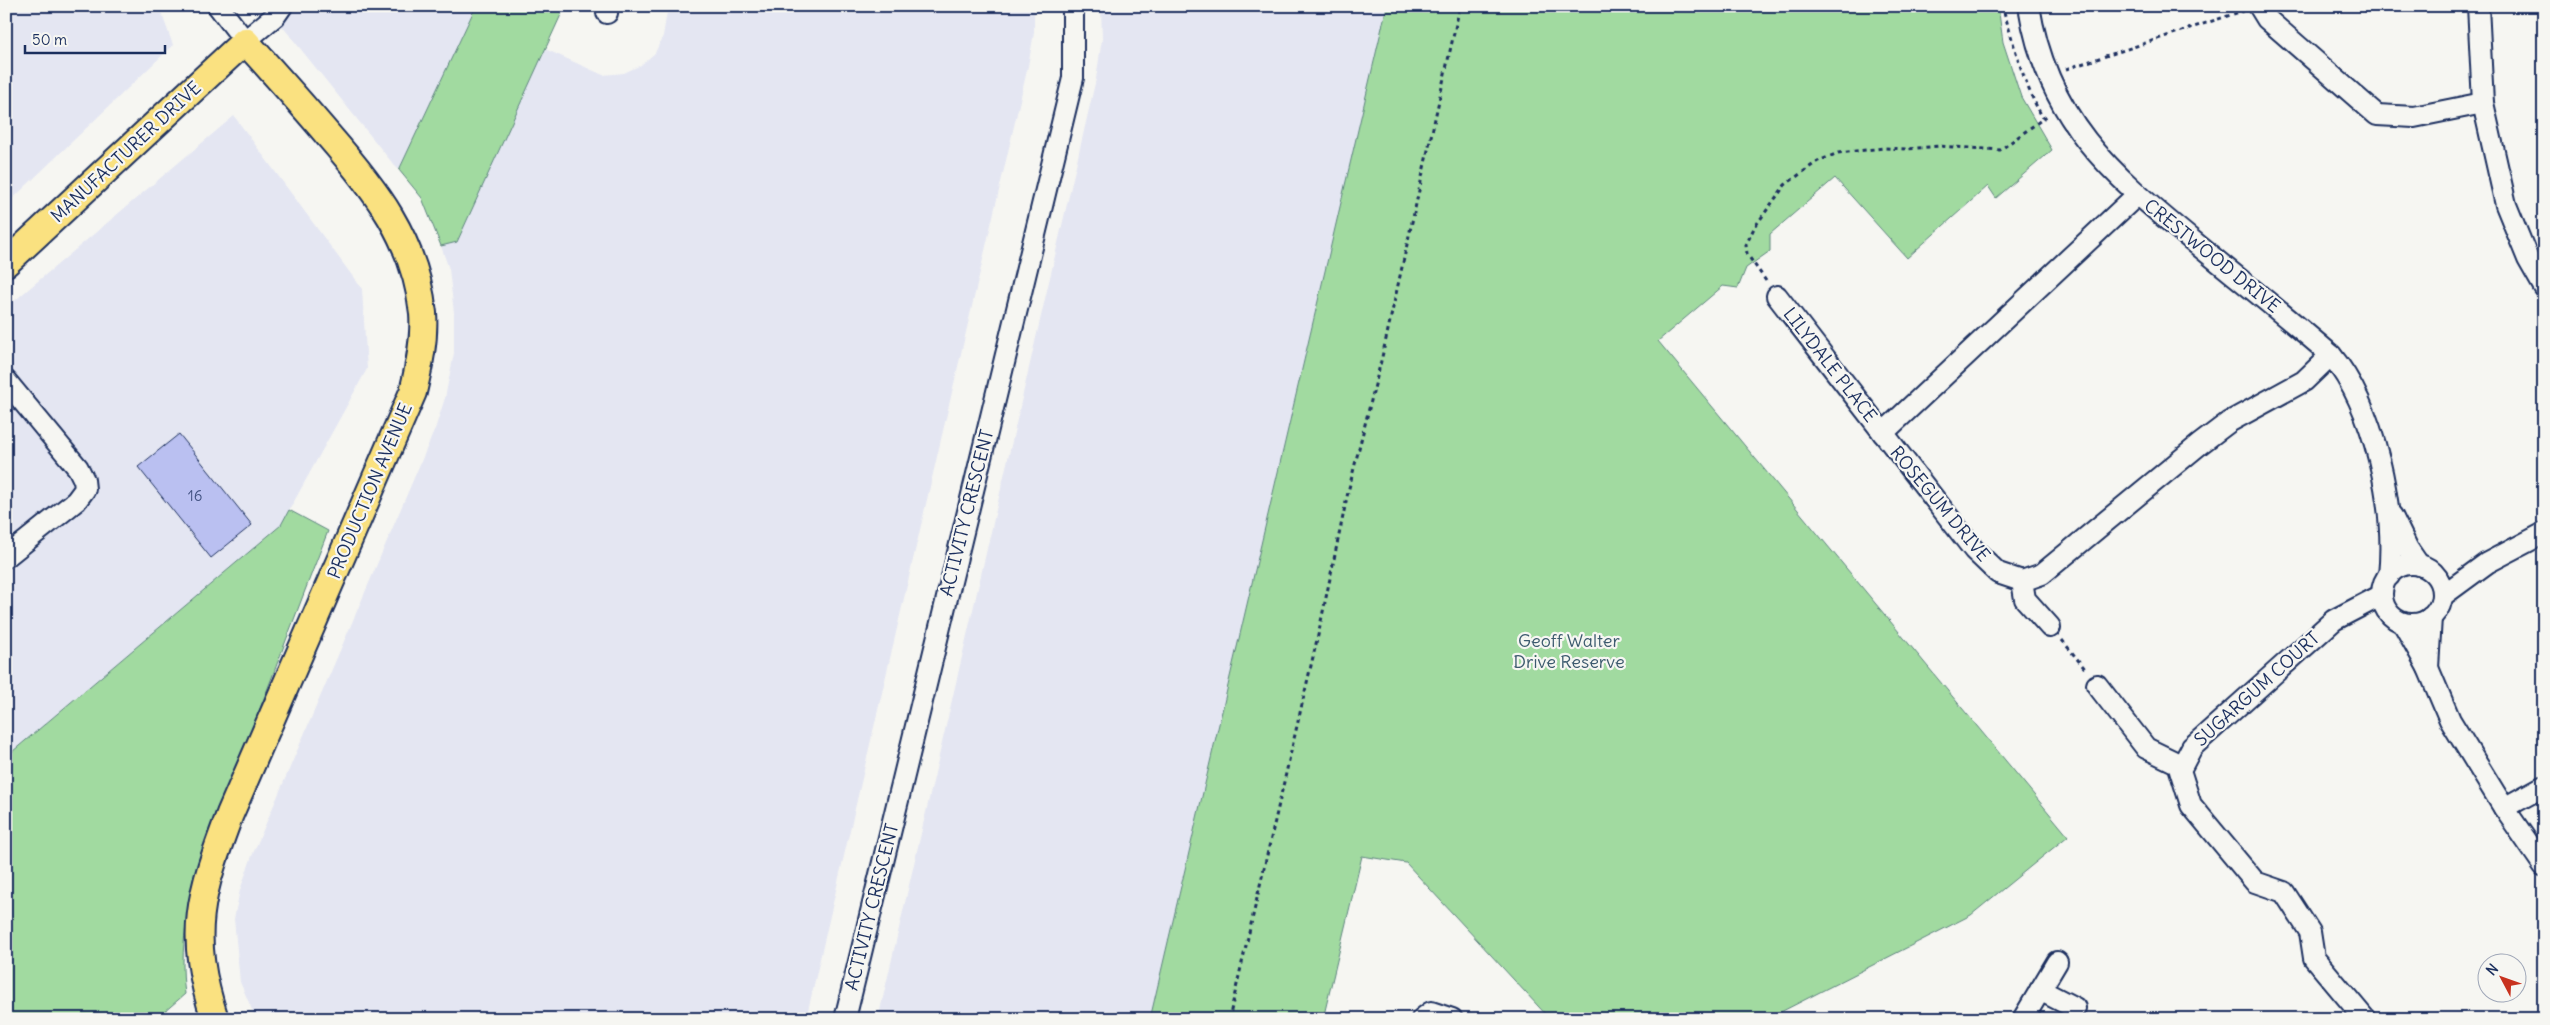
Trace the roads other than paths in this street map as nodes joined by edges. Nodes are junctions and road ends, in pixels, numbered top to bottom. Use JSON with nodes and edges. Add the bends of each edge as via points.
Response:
{"nodes":[{"id":1,"x":218,"y":6,"type":"edge"},
{"id":2,"x":282,"y":6,"type":"edge"},
{"id":3,"x":1073,"y":6,"type":"edge"},
{"id":4,"x":2029,"y":6,"type":"edge"},
{"id":5,"x":2478,"y":6,"type":"edge"},
{"id":6,"x":2254,"y":8,"type":"edge"},
{"id":7,"x":245,"y":41,"type":"junction"},
{"id":8,"x":2483,"y":103,"type":"junction"},
{"id":9,"x":2137,"y":195,"type":"junction"},
{"id":10,"x":6,"y":262,"type":"edge"},
{"id":11,"x":2544,"y":287,"type":"edge"},
{"id":12,"x":1777,"y":296,"type":"road end"},
{"id":13,"x":2331,"y":355,"type":"junction"},
{"id":14,"x":6,"y":381,"type":"edge"},
{"id":15,"x":1883,"y":434,"type":"junction"},
{"id":16,"x":2389,"y":507,"type":"junction"},
{"id":17,"x":2544,"y":534,"type":"edge"},
{"id":18,"x":6,"y":557,"type":"edge"},
{"id":19,"x":2419,"y":565,"type":"junction"},
{"id":20,"x":2389,"y":576,"type":"junction"},
{"id":21,"x":2022,"y":580,"type":"junction"},
{"id":22,"x":2440,"y":587,"type":"junction"},
{"id":23,"x":2391,"y":610,"type":"junction"},
{"id":24,"x":2431,"y":617,"type":"junction"},
{"id":25,"x":2050,"y":627,"type":"road end"},
{"id":26,"x":2428,"y":668,"type":"junction"},
{"id":27,"x":2097,"y":685,"type":"road end"},
{"id":28,"x":2181,"y":765,"type":"junction"},
{"id":29,"x":2544,"y":786,"type":"edge"},
{"id":30,"x":2504,"y":808,"type":"junction"},
{"id":31,"x":2544,"y":866,"type":"edge"},
{"id":32,"x":2057,"y":962,"type":"dead end"},
{"id":33,"x":2040,"y":990,"type":"junction"},
{"id":34,"x":2075,"y":1008,"type":"dead end"},
{"id":35,"x":215,"y":1019,"type":"edge"},
{"id":36,"x":845,"y":1019,"type":"edge"},
{"id":37,"x":1422,"y":1019,"type":"edge"},
{"id":38,"x":1452,"y":1019,"type":"edge"},
{"id":39,"x":2023,"y":1019,"type":"edge"},
{"id":40,"x":2364,"y":1019,"type":"edge"}],
"edges":[{"from":1,"to":7,"type":"street","name":"PRODUCTION AVENUE"},
{"from":2,"to":7,"type":"street","via":[[276,16]]},
{"from":3,"to":36,"type":"street","name":"ACTIVITY CRESCENT","via":[[1073,78]]},
{"from":4,"to":9,"type":"street","name":"CRESTWOOD DRIVE","via":[[2047,75],[2062,103],[2087,143]]},
{"from":5,"to":8,"type":"street"},
{"from":6,"to":8,"type":"street","via":[[2377,115],[2414,117]]},
{"from":7,"to":10,"type":"main road","name":"MANUFACTURER DRIVE"},
{"from":7,"to":35,"type":"main road","name":"PRODUCTION AVENUE","via":[[359,170],[394,219],[412,261],[423,328],[420,364],[413,392],[230,814],[208,873],[199,919],[199,950],[205,988]]},
{"from":8,"to":11,"type":"street","via":[[2506,205],[2528,259]]},
{"from":9,"to":13,"type":"street","name":"CRESTWOOD DRIVE"},
{"from":9,"to":15,"type":"street","name":"ROSEGUM DRIVE"},
{"from":12,"to":15,"type":"street","name":"LILYDALE PLACE"},
{"from":13,"to":16,"type":"street","name":"CRESTWOOD DRIVE","via":[[2352,383],[2367,422]]},
{"from":13,"to":21,"type":"street","via":[[2304,381],[2237,418],[2200,444],[2042,574]]},
{"from":14,"to":18,"type":"street","via":[[78,468],[85,489],[76,501]]},
{"from":15,"to":21,"type":"street","name":"ROSEGUM DRIVE","via":[[1974,550],[1998,572]]},
{"from":16,"to":19,"type":"street","name":"CRESTWOOD DRIVE"},
{"from":16,"to":20,"type":"street","name":"CRESTWOOD DRIVE"},
{"from":17,"to":22,"type":"street"},
{"from":19,"to":20,"type":"street","via":[[2402,566]]},
{"from":19,"to":22,"type":"street","via":[[2432,572]]},
{"from":20,"to":23,"type":"street"},
{"from":21,"to":25,"type":"street","via":[[2025,599]]},
{"from":22,"to":24,"type":"street","via":[[2437,611]]},
{"from":23,"to":24,"type":"street","via":[[2423,622]]},
{"from":23,"to":26,"type":"street"},
{"from":23,"to":28,"type":"street","name":"SUGARGUM COURT","via":[[2334,620],[2192,747]]},
{"from":24,"to":26,"type":"street"},
{"from":26,"to":30,"type":"street","via":[[2450,720]]},
{"from":27,"to":28,"type":"street","via":[[2146,748]]},
{"from":28,"to":40,"type":"street","via":[[2191,805],[2255,882],[2284,892],[2310,932],[2314,958]]},
{"from":29,"to":30,"type":"street"},
{"from":30,"to":31,"type":"street"},
{"from":32,"to":33,"type":"street"},
{"from":33,"to":34,"type":"street"},
{"from":33,"to":39,"type":"street"},
{"from":37,"to":38,"type":"street","via":[[1431,1012]]}]}
